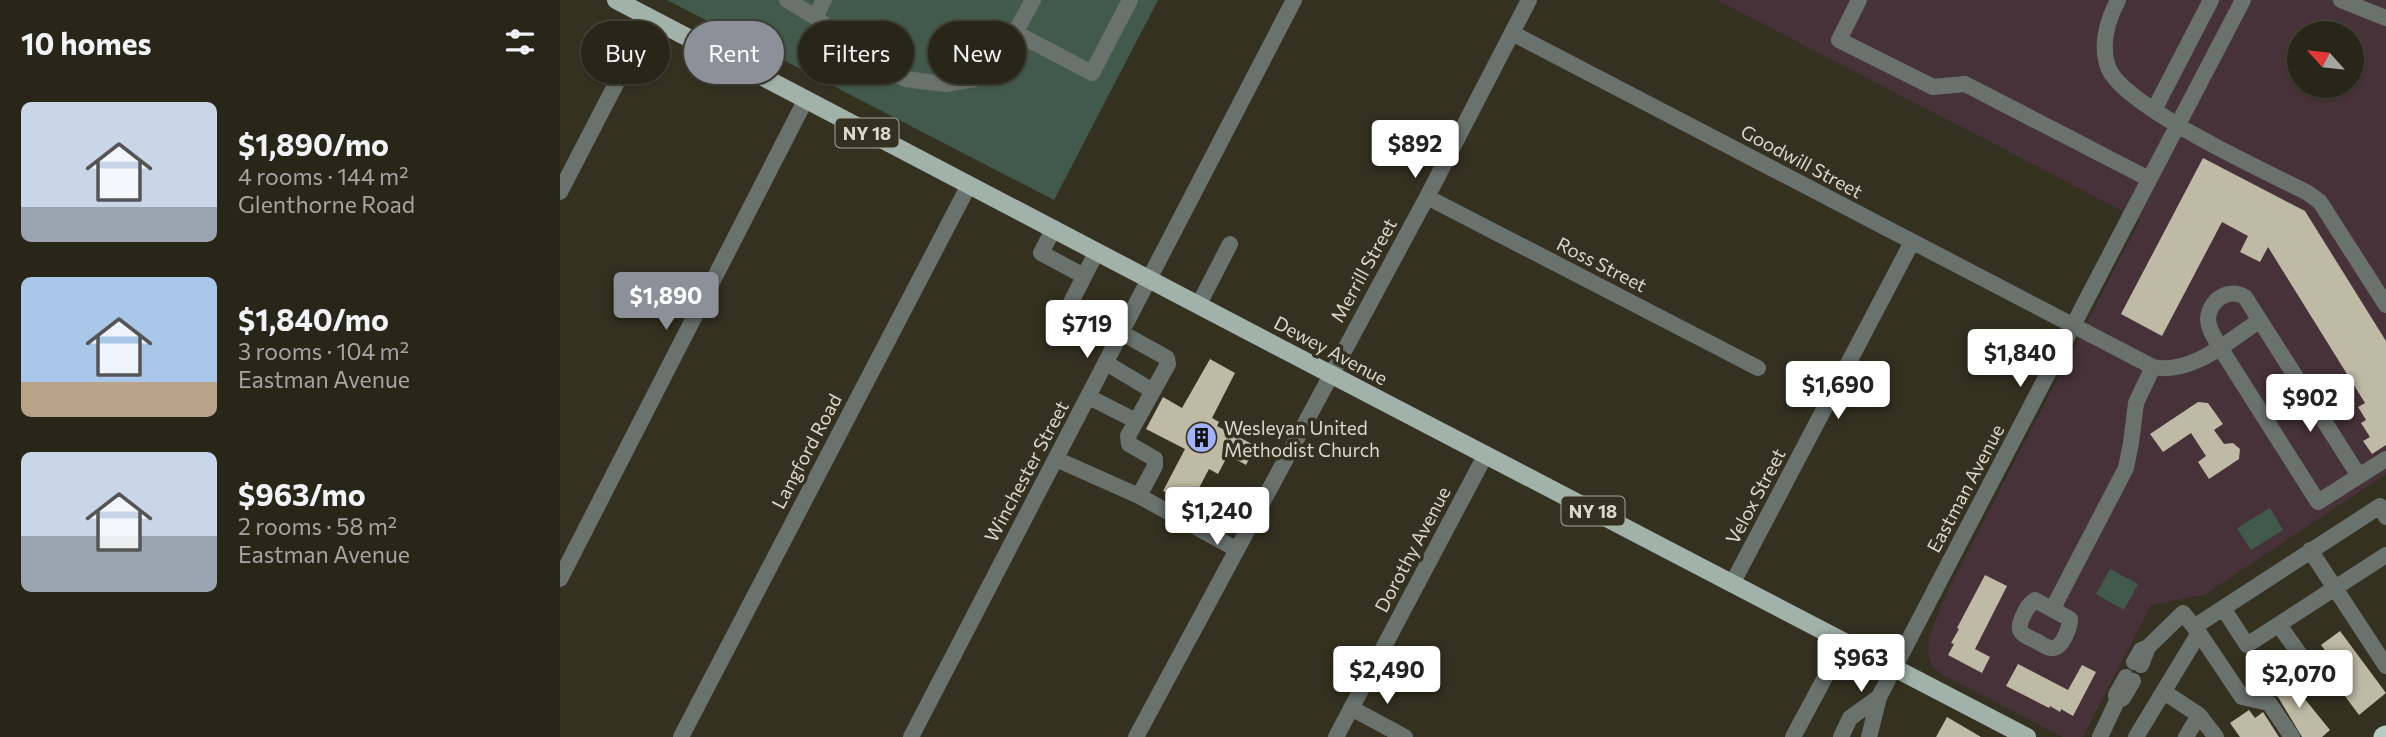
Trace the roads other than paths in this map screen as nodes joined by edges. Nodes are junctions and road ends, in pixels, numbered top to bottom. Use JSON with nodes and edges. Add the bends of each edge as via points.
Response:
{"nodes":[{"id":1,"x":616,"y":0,"type":"edge"},
{"id":2,"x":788,"y":0,"type":"edge"},
{"id":3,"x":824,"y":0,"type":"edge"},
{"id":4,"x":1033,"y":0,"type":"edge"},
{"id":5,"x":1130,"y":0,"type":"edge"},
{"id":6,"x":1294,"y":0,"type":"edge"},
{"id":7,"x":1529,"y":0,"type":"edge"},
{"id":8,"x":1859,"y":0,"type":"edge"},
{"id":9,"x":2118,"y":0,"type":"edge"},
{"id":10,"x":2211,"y":0,"type":"edge"},
{"id":11,"x":2244,"y":0,"type":"edge"},
{"id":12,"x":2341,"y":0,"type":"edge"},
{"id":13,"x":815,"y":17,"type":"junction"},
{"id":14,"x":650,"y":18,"type":"junction"},
{"id":15,"x":2386,"y":18,"type":"edge"},
{"id":16,"x":1022,"y":21,"type":"edge"},
{"id":17,"x":1512,"y":33,"type":"junction"},
{"id":18,"x":1026,"y":38,"type":"edge"},
{"id":19,"x":928,"y":82,"type":"edge"},
{"id":20,"x":805,"y":101,"type":"junction"},
{"id":21,"x":2154,"y":110,"type":"junction"},
{"id":22,"x":2177,"y":125,"type":"junction"},
{"id":23,"x":2149,"y":179,"type":"junction"},
{"id":24,"x":969,"y":185,"type":"junction"},
{"id":25,"x":560,"y":192,"type":"edge"},
{"id":26,"x":1427,"y":197,"type":"junction"},
{"id":27,"x":1054,"y":228,"type":"junction"},
{"id":28,"x":1912,"y":242,"type":"junction"},
{"id":29,"x":1230,"y":244,"type":"dead end"},
{"id":30,"x":1097,"y":251,"type":"junction"},
{"id":31,"x":1084,"y":276,"type":"junction"},
{"id":32,"x":1150,"y":279,"type":"junction"},
{"id":33,"x":1199,"y":304,"type":"junction"},
{"id":34,"x":2386,"y":304,"type":"edge"},
{"id":35,"x":2259,"y":321,"type":"junction"},
{"id":36,"x":2073,"y":326,"type":"junction"},
{"id":37,"x":1122,"y":333,"type":"junction"},
{"id":38,"x":1055,"y":334,"type":"dead end"},
{"id":39,"x":2219,"y":346,"type":"junction"},
{"id":40,"x":1106,"y":363,"type":"junction"},
{"id":41,"x":2152,"y":367,"type":"junction"},
{"id":42,"x":1758,"y":368,"type":"dead end"},
{"id":43,"x":1331,"y":374,"type":"junction"},
{"id":44,"x":1153,"y":391,"type":"junction"},
{"id":45,"x":1089,"y":397,"type":"junction"},
{"id":46,"x":1136,"y":421,"type":"junction"},
{"id":47,"x":1486,"y":454,"type":"junction"},
{"id":48,"x":2386,"y":459,"type":"edge"},
{"id":49,"x":1056,"y":460,"type":"junction"},
{"id":50,"x":2359,"y":476,"type":"junction"},
{"id":51,"x":1139,"y":496,"type":"junction"},
{"id":52,"x":2384,"y":508,"type":"edge"},
{"id":53,"x":1236,"y":549,"type":"junction"},
{"id":54,"x":2310,"y":550,"type":"junction"},
{"id":55,"x":2386,"y":555,"type":"edge"},
{"id":56,"x":560,"y":579,"type":"edge"},
{"id":57,"x":1732,"y":584,"type":"junction"},
{"id":58,"x":2335,"y":588,"type":"junction"},
{"id":59,"x":2053,"y":608,"type":"dead end"},
{"id":60,"x":2223,"y":608,"type":"junction"},
{"id":61,"x":2279,"y":625,"type":"junction"},
{"id":62,"x":2196,"y":630,"type":"junction"},
{"id":63,"x":1844,"y":642,"type":"junction"},
{"id":64,"x":2137,"y":664,"type":"dead end"},
{"id":65,"x":2386,"y":666,"type":"edge"},
{"id":66,"x":1895,"y":668,"type":"junction"},
{"id":67,"x":2129,"y":679,"type":"dead end"},
{"id":68,"x":2318,"y":680,"type":"dead end"},
{"id":69,"x":2164,"y":692,"type":"junction"},
{"id":70,"x":1879,"y":697,"type":"junction"},
{"id":71,"x":1351,"y":709,"type":"junction"},
{"id":72,"x":2199,"y":715,"type":"junction"},
{"id":73,"x":681,"y":737,"type":"edge"},
{"id":74,"x":911,"y":737,"type":"edge"},
{"id":75,"x":1136,"y":737,"type":"edge"},
{"id":76,"x":1336,"y":737,"type":"edge"},
{"id":77,"x":1405,"y":737,"type":"edge"},
{"id":78,"x":1793,"y":737,"type":"edge"},
{"id":79,"x":1841,"y":737,"type":"edge"},
{"id":80,"x":1869,"y":737,"type":"edge"},
{"id":81,"x":2025,"y":737,"type":"edge"},
{"id":82,"x":2101,"y":737,"type":"edge"},
{"id":83,"x":2136,"y":737,"type":"edge"},
{"id":84,"x":2186,"y":737,"type":"edge"},
{"id":85,"x":2216,"y":737,"type":"edge"},
{"id":86,"x":2292,"y":737,"type":"edge"}],
"edges":[{"from":1,"to":14,"type":"main road","name":"Dewey Avenue","number":"NY 18"},
{"from":2,"to":13,"type":"street"},
{"from":3,"to":13,"type":"street"},
{"from":4,"to":16,"type":"street"},
{"from":5,"to":18,"type":"street","via":[[1092,73]]},
{"from":6,"to":32,"type":"street","name":"Winchester Street"},
{"from":7,"to":17,"type":"street","name":"Merrill Street"},
{"from":8,"to":23,"type":"street","via":[[1839,40],[1933,87],[1965,84]]},
{"from":9,"to":21,"type":"street","via":[[2103,43],[2109,69],[2125,91]]},
{"from":10,"to":21,"type":"street"},
{"from":11,"to":22,"type":"street","name":"Eastman Avenue"},
{"from":12,"to":15,"type":"street"},
{"from":13,"to":19,"type":"street","via":[[864,57],[905,79]]},
{"from":14,"to":20,"type":"main road","name":"Dewey Avenue","number":"NY 18"},
{"from":14,"to":25,"type":"street"},
{"from":17,"to":26,"type":"street","name":"Merrill Street"},
{"from":17,"to":28,"type":"street","name":"Goodwill Street"},
{"from":20,"to":24,"type":"main road","name":"Dewey Avenue","number":"NY 18"},
{"from":20,"to":56,"type":"street"},
{"from":21,"to":22,"type":"street"},
{"from":22,"to":23,"type":"street","name":"Eastman Avenue"},
{"from":22,"to":34,"type":"street","via":[[2320,202]]},
{"from":23,"to":36,"type":"street","name":"Eastman Avenue"},
{"from":24,"to":27,"type":"main road","name":"Dewey Avenue","number":"NY 18"},
{"from":24,"to":73,"type":"street","name":"Langford Road"},
{"from":26,"to":42,"type":"street","name":"Ross Street"},
{"from":26,"to":43,"type":"street","name":"Merrill Street"},
{"from":27,"to":30,"type":"main road","name":"Dewey Avenue","number":"NY 18"},
{"from":27,"to":31,"type":"street","via":[[1041,253]]},
{"from":28,"to":36,"type":"street","name":"Goodwill Street"},
{"from":28,"to":57,"type":"street","name":"Velox Street"},
{"from":29,"to":33,"type":"street"},
{"from":30,"to":31,"type":"street"},
{"from":30,"to":32,"type":"main road","name":"Dewey Avenue","number":"NY 18"},
{"from":31,"to":38,"type":"street"},
{"from":32,"to":33,"type":"main road","name":"Dewey Avenue","number":"NY 18"},
{"from":32,"to":37,"type":"street","name":"Winchester Street"},
{"from":33,"to":43,"type":"main road","name":"Dewey Avenue","number":"NY 18"},
{"from":35,"to":39,"type":"street"},
{"from":35,"to":39,"type":"street","via":[[2245,297],[2238,292],[2224,294],[2208,317]]},
{"from":35,"to":50,"type":"street"},
{"from":36,"to":41,"type":"street","name":"Goodwill Street"},
{"from":36,"to":66,"type":"street","name":"Eastman Avenue"},
{"from":37,"to":40,"type":"street","name":"Winchester Street"},
{"from":37,"to":44,"type":"street","via":[[1167,358]]},
{"from":39,"to":41,"type":"street","via":[[2180,368]]},
{"from":39,"to":50,"type":"street","via":[[2318,502]]},
{"from":40,"to":44,"type":"street"},
{"from":40,"to":45,"type":"street","name":"Winchester Street"},
{"from":41,"to":59,"type":"street","via":[[2136,403],[2126,468]]},
{"from":43,"to":47,"type":"main road","name":"Dewey Avenue","number":"NY 18"},
{"from":43,"to":53,"type":"street","name":"Merrill Street"},
{"from":44,"to":46,"type":"street"},
{"from":45,"to":46,"type":"street"},
{"from":45,"to":49,"type":"street","name":"Winchester Street"},
{"from":46,"to":51,"type":"street","via":[[1129,444],[1155,459]]},
{"from":47,"to":57,"type":"main road","name":"Dewey Avenue","number":"NY 18"},
{"from":47,"to":71,"type":"street","name":"Dorothy Avenue"},
{"from":48,"to":50,"type":"street"},
{"from":49,"to":51,"type":"street"},
{"from":49,"to":74,"type":"street","name":"Winchester Street"},
{"from":51,"to":53,"type":"street"},
{"from":52,"to":54,"type":"street"},
{"from":53,"to":75,"type":"street","name":"Merrill Street"},
{"from":54,"to":58,"type":"street"},
{"from":54,"to":60,"type":"street"},
{"from":55,"to":58,"type":"street"},
{"from":57,"to":63,"type":"main road","name":"Dewey Avenue","number":"NY 18"},
{"from":58,"to":61,"type":"street"},
{"from":58,"to":65,"type":"street"},
{"from":60,"to":61,"type":"street","via":[[2247,645]]},
{"from":60,"to":62,"type":"street"},
{"from":61,"to":68,"type":"street"},
{"from":62,"to":64,"type":"street","via":[[2183,613]]},
{"from":62,"to":69,"type":"street"},
{"from":62,"to":86,"type":"street","via":[[2242,697],[2269,703]]},
{"from":63,"to":66,"type":"main road","name":"Dewey Avenue","number":"NY 18"},
{"from":63,"to":78,"type":"street"},
{"from":66,"to":70,"type":"street","name":"Eastman Avenue"},
{"from":66,"to":81,"type":"main road","name":"Dewey Avenue","number":"NY 18"},
{"from":67,"to":82,"type":"street","via":[[2116,695]]},
{"from":69,"to":72,"type":"street"},
{"from":69,"to":83,"type":"street"},
{"from":70,"to":79,"type":"street","via":[[1850,718]]},
{"from":70,"to":80,"type":"street","name":"Eastman Avenue"},
{"from":71,"to":76,"type":"street","name":"Dorothy Avenue"},
{"from":71,"to":77,"type":"street"},
{"from":72,"to":84,"type":"street"},
{"from":72,"to":85,"type":"street"}]}
